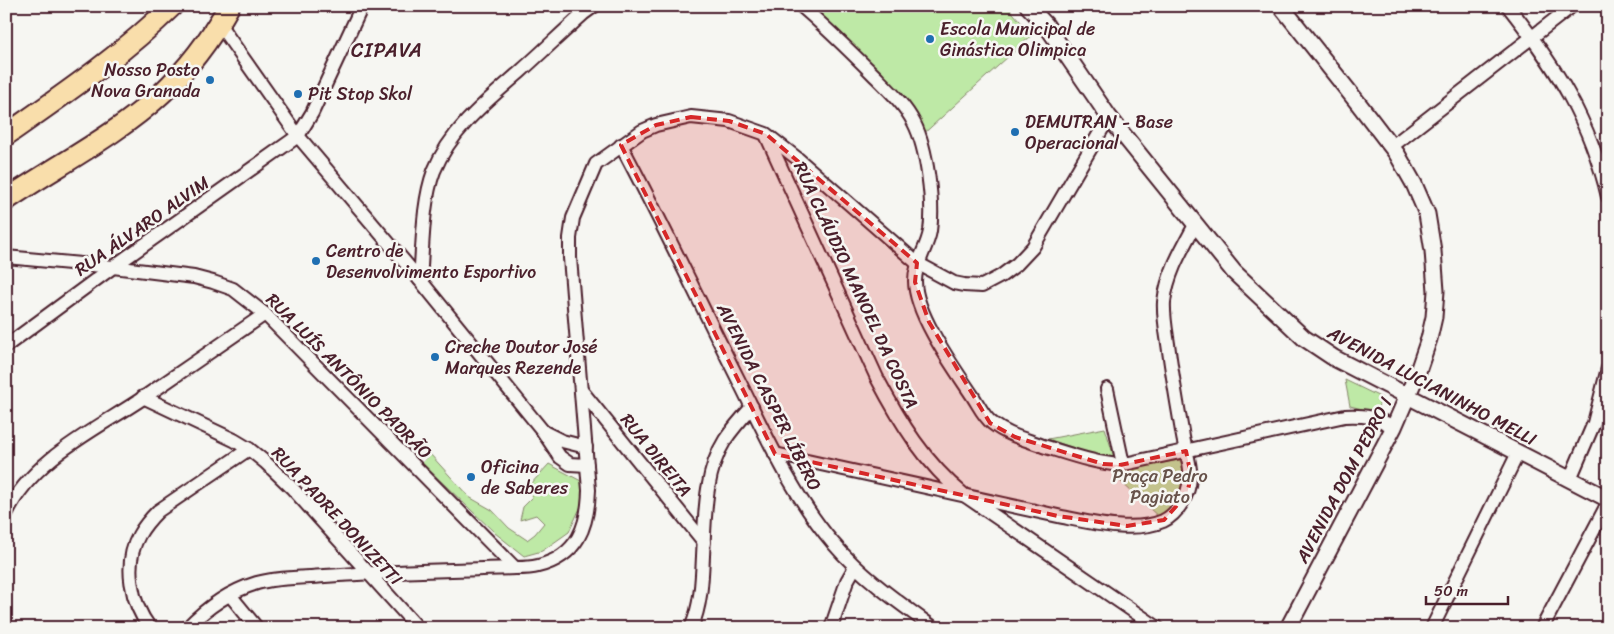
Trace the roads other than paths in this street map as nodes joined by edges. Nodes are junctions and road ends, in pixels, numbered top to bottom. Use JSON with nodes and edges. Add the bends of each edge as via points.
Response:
{"nodes":[{"id":1,"x":172,"y":6,"type":"edge"},
{"id":2,"x":228,"y":6,"type":"edge"},
{"id":3,"x":362,"y":6,"type":"edge"},
{"id":4,"x":594,"y":6,"type":"edge"},
{"id":5,"x":801,"y":6,"type":"edge"},
{"id":6,"x":1028,"y":6,"type":"edge"},
{"id":7,"x":1281,"y":6,"type":"edge"},
{"id":8,"x":1508,"y":6,"type":"edge"},
{"id":9,"x":1572,"y":6,"type":"edge"},
{"id":10,"x":580,"y":10,"type":"edge"},
{"id":11,"x":218,"y":24,"type":"junction"},
{"id":12,"x":1532,"y":38,"type":"junction"},
{"id":13,"x":1109,"y":117,"type":"junction"},
{"id":14,"x":6,"y":134,"type":"edge"},
{"id":15,"x":766,"y":134,"type":"junction"},
{"id":16,"x":298,"y":136,"type":"junction"},
{"id":17,"x":621,"y":145,"type":"junction"},
{"id":18,"x":1391,"y":147,"type":"junction"},
{"id":19,"x":1608,"y":197,"type":"edge"},
{"id":20,"x":6,"y":200,"type":"edge"},
{"id":21,"x":1195,"y":225,"type":"junction"},
{"id":22,"x":6,"y":257,"type":"edge"},
{"id":23,"x":918,"y":263,"type":"junction"},
{"id":24,"x":113,"y":267,"type":"junction"},
{"id":25,"x":420,"y":280,"type":"junction"},
{"id":26,"x":265,"y":314,"type":"junction"},
{"id":27,"x":6,"y":346,"type":"edge"},
{"id":28,"x":1608,"y":368,"type":"edge"},
{"id":29,"x":1107,"y":389,"type":"dead end"},
{"id":30,"x":581,"y":390,"type":"junction"},
{"id":31,"x":1408,"y":396,"type":"junction"},
{"id":32,"x":143,"y":398,"type":"junction"},
{"id":33,"x":752,"y":407,"type":"junction"},
{"id":34,"x":1394,"y":427,"type":"junction"},
{"id":35,"x":542,"y":430,"type":"junction"},
{"id":36,"x":586,"y":447,"type":"junction"},
{"id":37,"x":249,"y":449,"type":"junction"},
{"id":38,"x":1186,"y":451,"type":"junction"},
{"id":39,"x":1518,"y":453,"type":"junction"},
{"id":40,"x":775,"y":454,"type":"junction"},
{"id":41,"x":1123,"y":464,"type":"junction"},
{"id":42,"x":587,"y":466,"type":"junction"},
{"id":43,"x":1570,"y":479,"type":"junction"},
{"id":44,"x":964,"y":495,"type":"junction"},
{"id":45,"x":1608,"y":499,"type":"edge"},
{"id":46,"x":1608,"y":503,"type":"edge"},
{"id":47,"x":6,"y":514,"type":"edge"},
{"id":48,"x":704,"y":542,"type":"junction"},
{"id":49,"x":855,"y":567,"type":"junction"},
{"id":50,"x":515,"y":568,"type":"junction"},
{"id":51,"x":368,"y":573,"type":"junction"},
{"id":52,"x":230,"y":595,"type":"junction"},
{"id":53,"x":150,"y":628,"type":"edge"},
{"id":54,"x":187,"y":628,"type":"edge"},
{"id":55,"x":257,"y":628,"type":"edge"},
{"id":56,"x":418,"y":628,"type":"edge"},
{"id":57,"x":691,"y":628,"type":"edge"},
{"id":58,"x":831,"y":628,"type":"edge"},
{"id":59,"x":934,"y":628,"type":"edge"},
{"id":60,"x":1158,"y":628,"type":"edge"},
{"id":61,"x":1288,"y":628,"type":"edge"},
{"id":62,"x":1432,"y":628,"type":"edge"},
{"id":63,"x":1542,"y":628,"type":"edge"}],
"edges":[{"from":1,"to":14,"type":"main road","via":[[81,82]]},
{"from":2,"to":11,"type":"main road"},
{"from":3,"to":16,"type":"street"},
{"from":4,"to":10,"type":"street"},
{"from":5,"to":23,"type":"street","via":[[884,86],[914,122],[921,142],[931,203],[927,245]]},
{"from":6,"to":13,"type":"street","name":"AVENIDA LUCIANINHO MELLI","via":[[1046,26]]},
{"from":7,"to":18,"type":"street","name":"AVENIDA DOM PEDRO I"},
{"from":8,"to":12,"type":"street"},
{"from":9,"to":12,"type":"street"},
{"from":10,"to":25,"type":"street","via":[[458,130],[449,144],[429,187]]},
{"from":11,"to":16,"type":"street"},
{"from":11,"to":20,"type":"main road","via":[[175,80],[148,105]]},
{"from":12,"to":18,"type":"street"},
{"from":12,"to":19,"type":"street","via":[[1573,100],[1588,134]]},
{"from":13,"to":21,"type":"street","name":"AVENIDA LUCIANINHO MELLI"},
{"from":13,"to":23,"type":"street","via":[[1033,246],[1017,264],[982,286],[964,286]]},
{"from":15,"to":17,"type":"street","via":[[729,121],[691,117],[656,125]]},
{"from":15,"to":23,"type":"street"},
{"from":15,"to":44,"type":"street","name":"RUA CLÁUDIO MANOEL DA COSTA","via":[[893,408],[934,467]]},
{"from":16,"to":24,"type":"street","name":"RUA ÁLVARO ALVIM"},
{"from":16,"to":25,"type":"street"},
{"from":17,"to":30,"type":"street","via":[[596,164],[572,218],[570,258]]},
{"from":17,"to":33,"type":"street","name":"AVENIDA CASPER LÍBERO"},
{"from":18,"to":31,"type":"street","name":"AVENIDA DOM PEDRO I","via":[[1414,184],[1427,214],[1436,291],[1429,339]]},
{"from":21,"to":31,"type":"street","name":"AVENIDA LUCIANINHO MELLI","via":[[1234,272],[1304,338],[1334,358]]},
{"from":21,"to":38,"type":"street","via":[[1172,269],[1164,300]]},
{"from":22,"to":24,"type":"street","name":"RUA LUÍS ANTÔNIO PADRÃO"},
{"from":23,"to":41,"type":"street","via":[[915,282],[928,322],[940,347],[990,422],[1015,437],[1103,464]]},
{"from":24,"to":26,"type":"street","name":"RUA LUÍS ANTÔNIO PADRÃO","via":[[213,282],[233,290]]},
{"from":24,"to":27,"type":"street","name":"RUA ÁLVARO ALVIM"},
{"from":25,"to":35,"type":"street"},
{"from":26,"to":32,"type":"street"},
{"from":26,"to":50,"type":"street","name":"RUA LUÍS ANTÔNIO PADRÃO"},
{"from":28,"to":43,"type":"street","via":[[1594,422]]},
{"from":29,"to":41,"type":"street"},
{"from":30,"to":36,"type":"street"},
{"from":30,"to":48,"type":"street","name":"RUA DIREITA"},
{"from":31,"to":34,"type":"street","name":"AVENIDA DOM PEDRO I"},
{"from":31,"to":39,"type":"street","name":"AVENIDA LUCIANINHO MELLI"},
{"from":32,"to":37,"type":"street","name":"RUA PADRE DONIZETTI"},
{"from":32,"to":47,"type":"street","via":[[49,460],[32,475]]},
{"from":33,"to":40,"type":"street","name":"AVENIDA CASPER LÍBERO"},
{"from":33,"to":48,"type":"street","via":[[724,442],[716,458],[708,493]]},
{"from":34,"to":38,"type":"street","via":[[1368,416],[1345,416]]},
{"from":34,"to":61,"type":"street","name":"AVENIDA DOM PEDRO I"},
{"from":35,"to":36,"type":"street","via":[[562,441]]},
{"from":35,"to":42,"type":"street","via":[[565,461]]},
{"from":36,"to":42,"type":"street"},
{"from":37,"to":51,"type":"street","name":"RUA PADRE DONIZETTI","via":[[292,488]]},
{"from":37,"to":53,"type":"street","via":[[158,511],[138,536],[131,560],[133,595]]},
{"from":38,"to":41,"type":"street"},
{"from":38,"to":44,"type":"street","via":[[1191,476],[1187,494],[1178,508],[1164,520],[1148,524],[1100,524]]},
{"from":39,"to":43,"type":"street","name":"AVENIDA LUCIANINHO MELLI"},
{"from":39,"to":62,"type":"street"},
{"from":40,"to":44,"type":"street"},
{"from":40,"to":49,"type":"street","name":"AVENIDA CASPER LÍBERO","via":[[831,541]]},
{"from":42,"to":50,"type":"street","via":[[589,502],[582,533],[558,558],[539,566]]},
{"from":43,"to":45,"type":"street","name":"AVENIDA LUCIANINHO MELLI"},
{"from":44,"to":60,"type":"street","name":"RUA CLÁUDIO MANOEL DA COSTA"},
{"from":46,"to":63,"type":"street"},
{"from":48,"to":57,"type":"street","via":[[699,602]]},
{"from":49,"to":58,"type":"street"},
{"from":49,"to":59,"type":"street","name":"AVENIDA CASPER LÍBERO"},
{"from":50,"to":51,"type":"street"},
{"from":51,"to":52,"type":"street","via":[[278,580],[256,584]]},
{"from":51,"to":56,"type":"street","name":"RUA PADRE DONIZETTI"},
{"from":52,"to":54,"type":"street"},
{"from":52,"to":55,"type":"street"}]}
